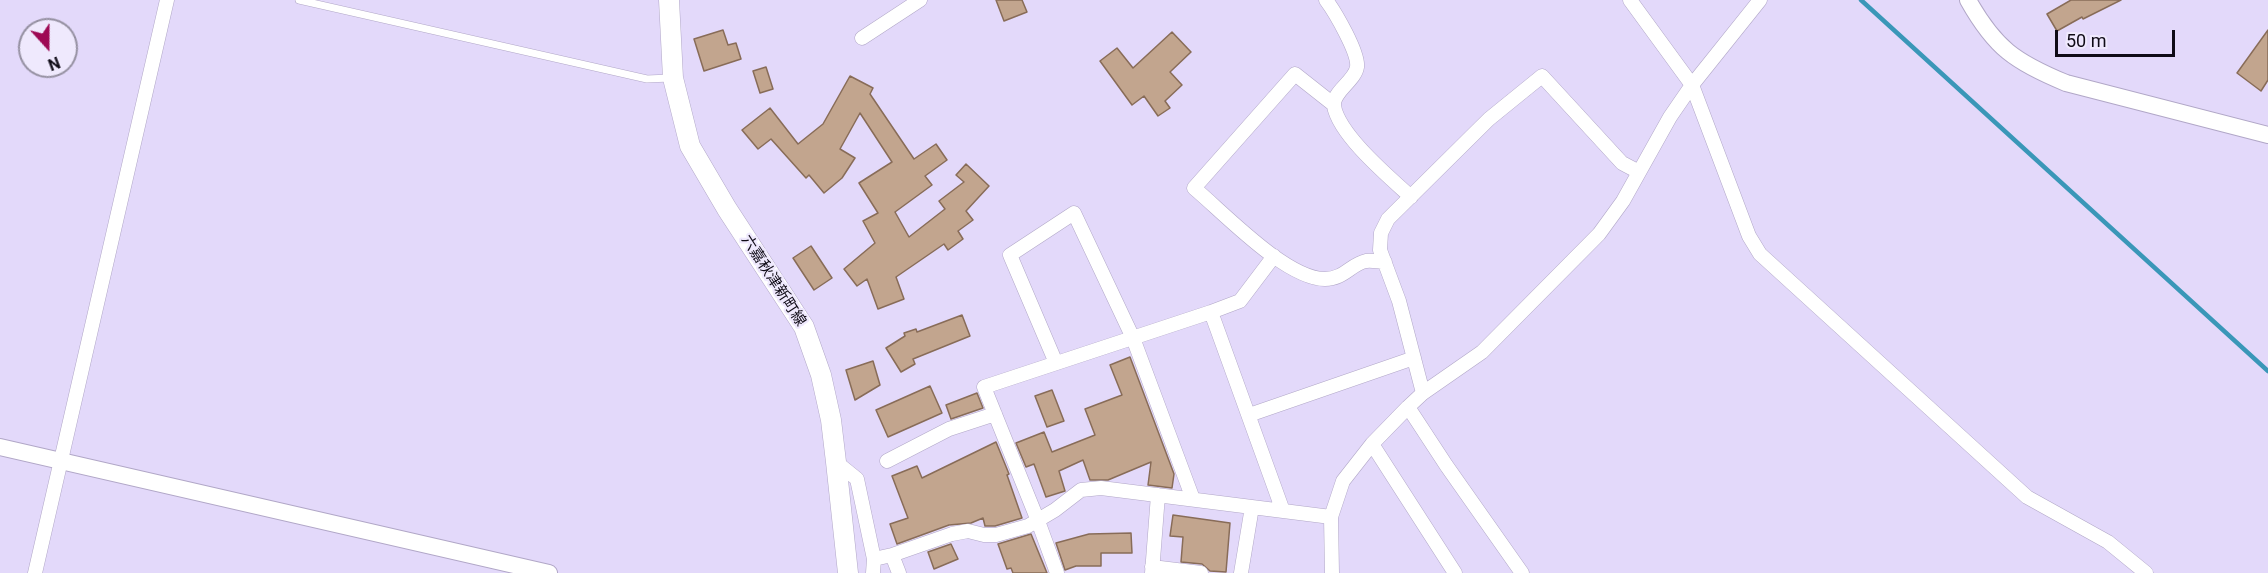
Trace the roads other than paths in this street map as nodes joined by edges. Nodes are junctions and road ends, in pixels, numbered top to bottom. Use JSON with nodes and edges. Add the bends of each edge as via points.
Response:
{"nodes":[{"id":1,"x":167,"y":0,"type":"edge"},
{"id":2,"x":299,"y":0,"type":"edge"},
{"id":3,"x":669,"y":0,"type":"edge"},
{"id":4,"x":921,"y":0,"type":"edge"},
{"id":5,"x":1326,"y":0,"type":"edge"},
{"id":6,"x":1630,"y":0,"type":"edge"},
{"id":7,"x":1760,"y":0,"type":"edge"},
{"id":8,"x":1968,"y":0,"type":"edge"},
{"id":9,"x":862,"y":38,"type":"dead end"},
{"id":10,"x":673,"y":78,"type":"junction"},
{"id":11,"x":1692,"y":85,"type":"junction"},
{"id":12,"x":1333,"y":104,"type":"junction"},
{"id":13,"x":2268,"y":135,"type":"edge"},
{"id":14,"x":1639,"y":172,"type":"junction"},
{"id":15,"x":1411,"y":197,"type":"junction"},
{"id":16,"x":1274,"y":256,"type":"junction"},
{"id":17,"x":1385,"y":262,"type":"junction"},
{"id":18,"x":1211,"y":312,"type":"junction"},
{"id":19,"x":1133,"y":338,"type":"junction"},
{"id":20,"x":1414,"y":358,"type":"junction"},
{"id":21,"x":1056,"y":363,"type":"junction"},
{"id":22,"x":1423,"y":393,"type":"junction"},
{"id":23,"x":1408,"y":407,"type":"junction"},
{"id":24,"x":995,"y":414,"type":"junction"},
{"id":25,"x":1249,"y":415,"type":"junction"},
{"id":26,"x":1372,"y":444,"type":"junction"},
{"id":27,"x":0,"y":447,"type":"edge"},
{"id":28,"x":61,"y":461,"type":"junction"},
{"id":29,"x":887,"y":461,"type":"dead end"},
{"id":30,"x":836,"y":462,"type":"junction"},
{"id":31,"x":1158,"y":495,"type":"junction"},
{"id":32,"x":1193,"y":499,"type":"junction"},
{"id":33,"x":1252,"y":507,"type":"junction"},
{"id":34,"x":1283,"y":510,"type":"junction"},
{"id":35,"x":1331,"y":517,"type":"junction"},
{"id":36,"x":1038,"y":521,"type":"junction"},
{"id":37,"x":892,"y":555,"type":"junction"},
{"id":38,"x":874,"y":566,"type":"edge"},
{"id":39,"x":1152,"y":570,"type":"edge"},
{"id":40,"x":35,"y":573,"type":"edge"},
{"id":41,"x":549,"y":573,"type":"edge"},
{"id":42,"x":848,"y":573,"type":"edge"},
{"id":43,"x":899,"y":573,"type":"edge"},
{"id":44,"x":1056,"y":573,"type":"edge"},
{"id":45,"x":1201,"y":573,"type":"edge"},
{"id":46,"x":1241,"y":573,"type":"edge"},
{"id":47,"x":1332,"y":573,"type":"edge"},
{"id":48,"x":1455,"y":573,"type":"edge"},
{"id":49,"x":1522,"y":573,"type":"edge"},
{"id":50,"x":2146,"y":573,"type":"edge"}],
"edges":[{"from":1,"to":28,"type":"street"},
{"from":2,"to":10,"type":"lane","via":[[647,79]]},
{"from":3,"to":10,"type":"main road","name":"六嘉秋津新町線"},
{"from":4,"to":9,"type":"street"},
{"from":5,"to":12,"type":"street","via":[[1356,57],[1357,68]]},
{"from":6,"to":11,"type":"street"},
{"from":7,"to":11,"type":"street"},
{"from":8,"to":13,"type":"street","via":[[1990,35],[2013,57],[2041,73],[2066,83]]},
{"from":10,"to":30,"type":"main road","name":"六嘉秋津新町線","via":[[690,146],[804,327],[821,375]]},
{"from":11,"to":14,"type":"street"},
{"from":11,"to":50,"type":"street","via":[[1749,236],[1760,254],[2027,497],[2108,542]]},
{"from":12,"to":15,"type":"street","via":[[1365,155]]},
{"from":12,"to":16,"type":"street","via":[[1295,74],[1194,188]]},
{"from":14,"to":15,"type":"street","via":[[1622,163],[1542,76],[1489,119]]},
{"from":14,"to":22,"type":"street","via":[[1599,234],[1482,352]]},
{"from":15,"to":17,"type":"street","via":[[1388,219],[1381,233],[1380,250]]},
{"from":16,"to":17,"type":"street","via":[[1290,268],[1323,279],[1341,276],[1365,261]]},
{"from":16,"to":18,"type":"street","via":[[1240,301]]},
{"from":17,"to":20,"type":"street"},
{"from":18,"to":19,"type":"street"},
{"from":18,"to":25,"type":"street"},
{"from":19,"to":21,"type":"street"},
{"from":19,"to":21,"type":"street","via":[[1074,213],[1010,255]]},
{"from":19,"to":32,"type":"street"},
{"from":20,"to":22,"type":"street"},
{"from":20,"to":25,"type":"street"},
{"from":21,"to":24,"type":"street","via":[[984,387]]},
{"from":22,"to":23,"type":"street"},
{"from":23,"to":26,"type":"street"},
{"from":23,"to":49,"type":"street"},
{"from":24,"to":29,"type":"street","via":[[949,429]]},
{"from":24,"to":36,"type":"street"},
{"from":25,"to":34,"type":"street"},
{"from":26,"to":35,"type":"street","via":[[1343,481]]},
{"from":26,"to":48,"type":"street"},
{"from":27,"to":28,"type":"street"},
{"from":28,"to":40,"type":"street"},
{"from":28,"to":41,"type":"street"},
{"from":30,"to":38,"type":"street","via":[[857,479]]},
{"from":30,"to":42,"type":"main road","name":"六嘉秋津新町線"},
{"from":31,"to":32,"type":"street"},
{"from":31,"to":36,"type":"street","via":[[1101,488],[1081,490]]},
{"from":31,"to":39,"type":"street"},
{"from":32,"to":33,"type":"street"},
{"from":33,"to":34,"type":"street"},
{"from":33,"to":46,"type":"street"},
{"from":34,"to":35,"type":"street"},
{"from":35,"to":47,"type":"street"},
{"from":36,"to":37,"type":"street","via":[[996,535],[968,531],[952,534]]},
{"from":36,"to":44,"type":"street"},
{"from":37,"to":38,"type":"street"},
{"from":37,"to":43,"type":"street"},
{"from":39,"to":45,"type":"street"}]}
